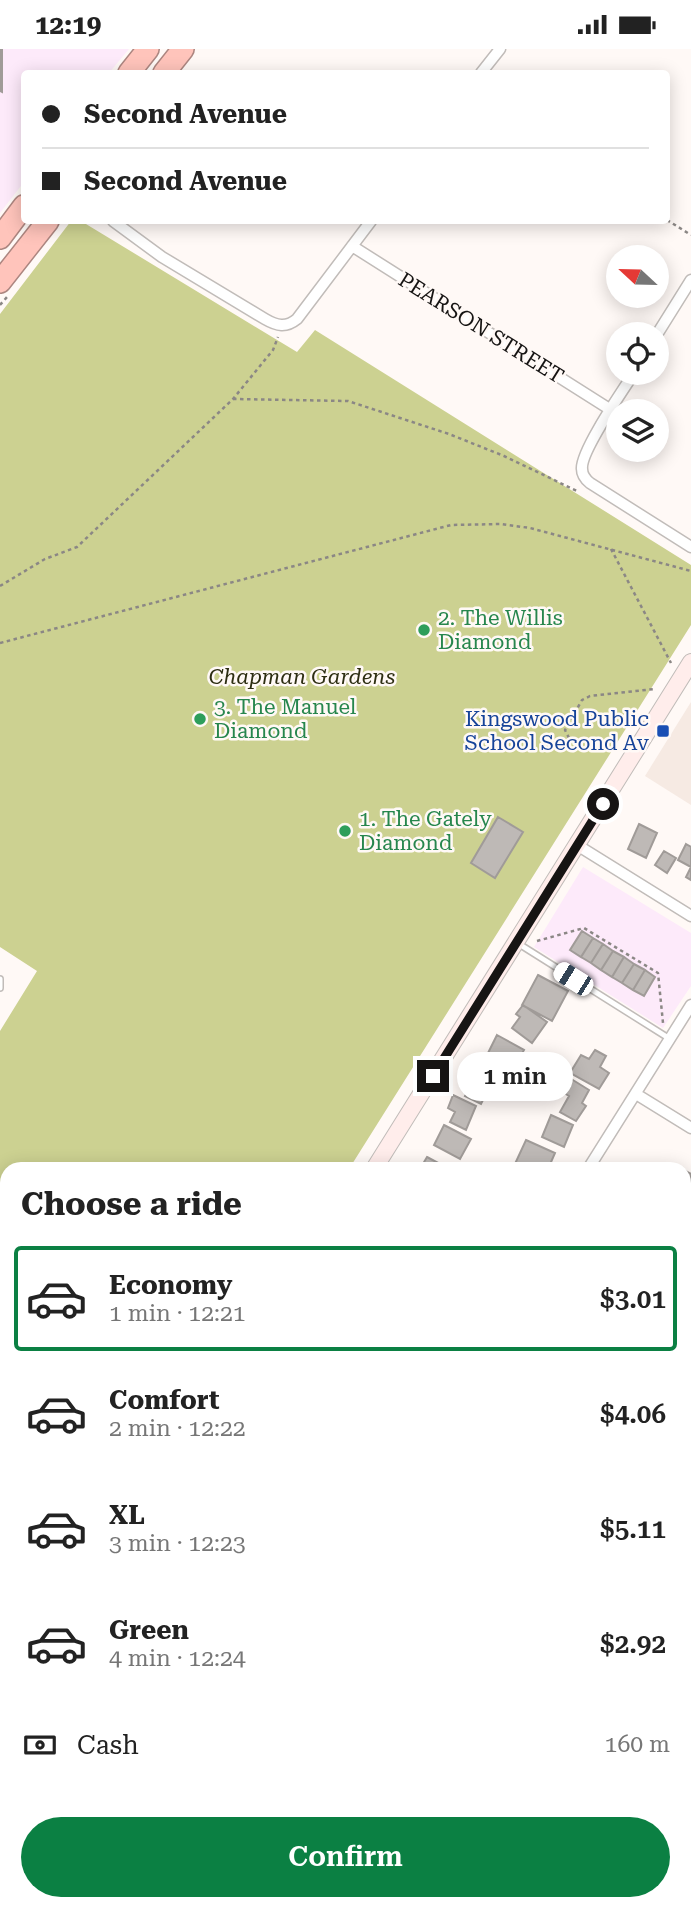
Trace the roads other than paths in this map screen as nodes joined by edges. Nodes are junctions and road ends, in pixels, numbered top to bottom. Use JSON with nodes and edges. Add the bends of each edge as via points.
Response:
{"nodes":[{"id":1,"x":148,"y":49,"type":"edge"},
{"id":2,"x":183,"y":49,"type":"edge"},
{"id":3,"x":500,"y":49,"type":"edge"},
{"id":4,"x":131,"y":70,"type":"edge"},
{"id":5,"x":166,"y":70,"type":"edge"},
{"id":6,"x":483,"y":70,"type":"edge"},
{"id":7,"x":21,"y":210,"type":"edge"},
{"id":8,"x":46,"y":224,"type":"edge"},
{"id":9,"x":117,"y":224,"type":"edge"},
{"id":10,"x":369,"y":224,"type":"edge"},
{"id":11,"x":0,"y":238,"type":"edge"},
{"id":12,"x":352,"y":246,"type":"junction"},
{"id":13,"x":691,"y":280,"type":"edge"},
{"id":14,"x":0,"y":282,"type":"edge"},
{"id":15,"x":665,"y":322,"type":"edge"},
{"id":16,"x":606,"y":407,"type":"edge"},
{"id":17,"x":606,"y":419,"type":"edge"},
{"id":18,"x":691,"y":547,"type":"edge"},
{"id":19,"x":691,"y":662,"type":"edge"},
{"id":20,"x":577,"y":845,"type":"junction"},
{"id":21,"x":691,"y":916,"type":"edge"},
{"id":22,"x":516,"y":943,"type":"junction"},
{"id":23,"x":0,"y":979,"type":"edge"},
{"id":24,"x":0,"y":988,"type":"edge"},
{"id":25,"x":691,"y":1005,"type":"edge"},
{"id":26,"x":665,"y":1036,"type":"junction"},
{"id":27,"x":636,"y":1094,"type":"junction"},
{"id":28,"x":691,"y":1128,"type":"edge"},
{"id":29,"x":378,"y":1162,"type":"edge"},
{"id":30,"x":592,"y":1162,"type":"edge"}],
"edges":[{"from":1,"to":4,"type":"highway"},
{"from":2,"to":5,"type":"highway"},
{"from":3,"to":6,"type":"street"},
{"from":7,"to":11,"type":"highway"},
{"from":8,"to":14,"type":"highway"},
{"from":9,"to":12,"type":"street","via":[[162,257],[265,320],[281,325],[297,319]]},
{"from":10,"to":12,"type":"street"},
{"from":12,"to":16,"type":"street","name":"PEARSON STREET"},
{"from":13,"to":15,"type":"street"},
{"from":17,"to":18,"type":"street","via":[[584,458],[583,477]]},
{"from":19,"to":20,"type":"street"},
{"from":20,"to":21,"type":"street"},
{"from":20,"to":22,"type":"street"},
{"from":22,"to":26,"type":"lane"},
{"from":22,"to":29,"type":"street"},
{"from":23,"to":24,"type":"lane"},
{"from":25,"to":26,"type":"street"},
{"from":26,"to":27,"type":"street"},
{"from":27,"to":28,"type":"street"},
{"from":27,"to":30,"type":"street"}]}
